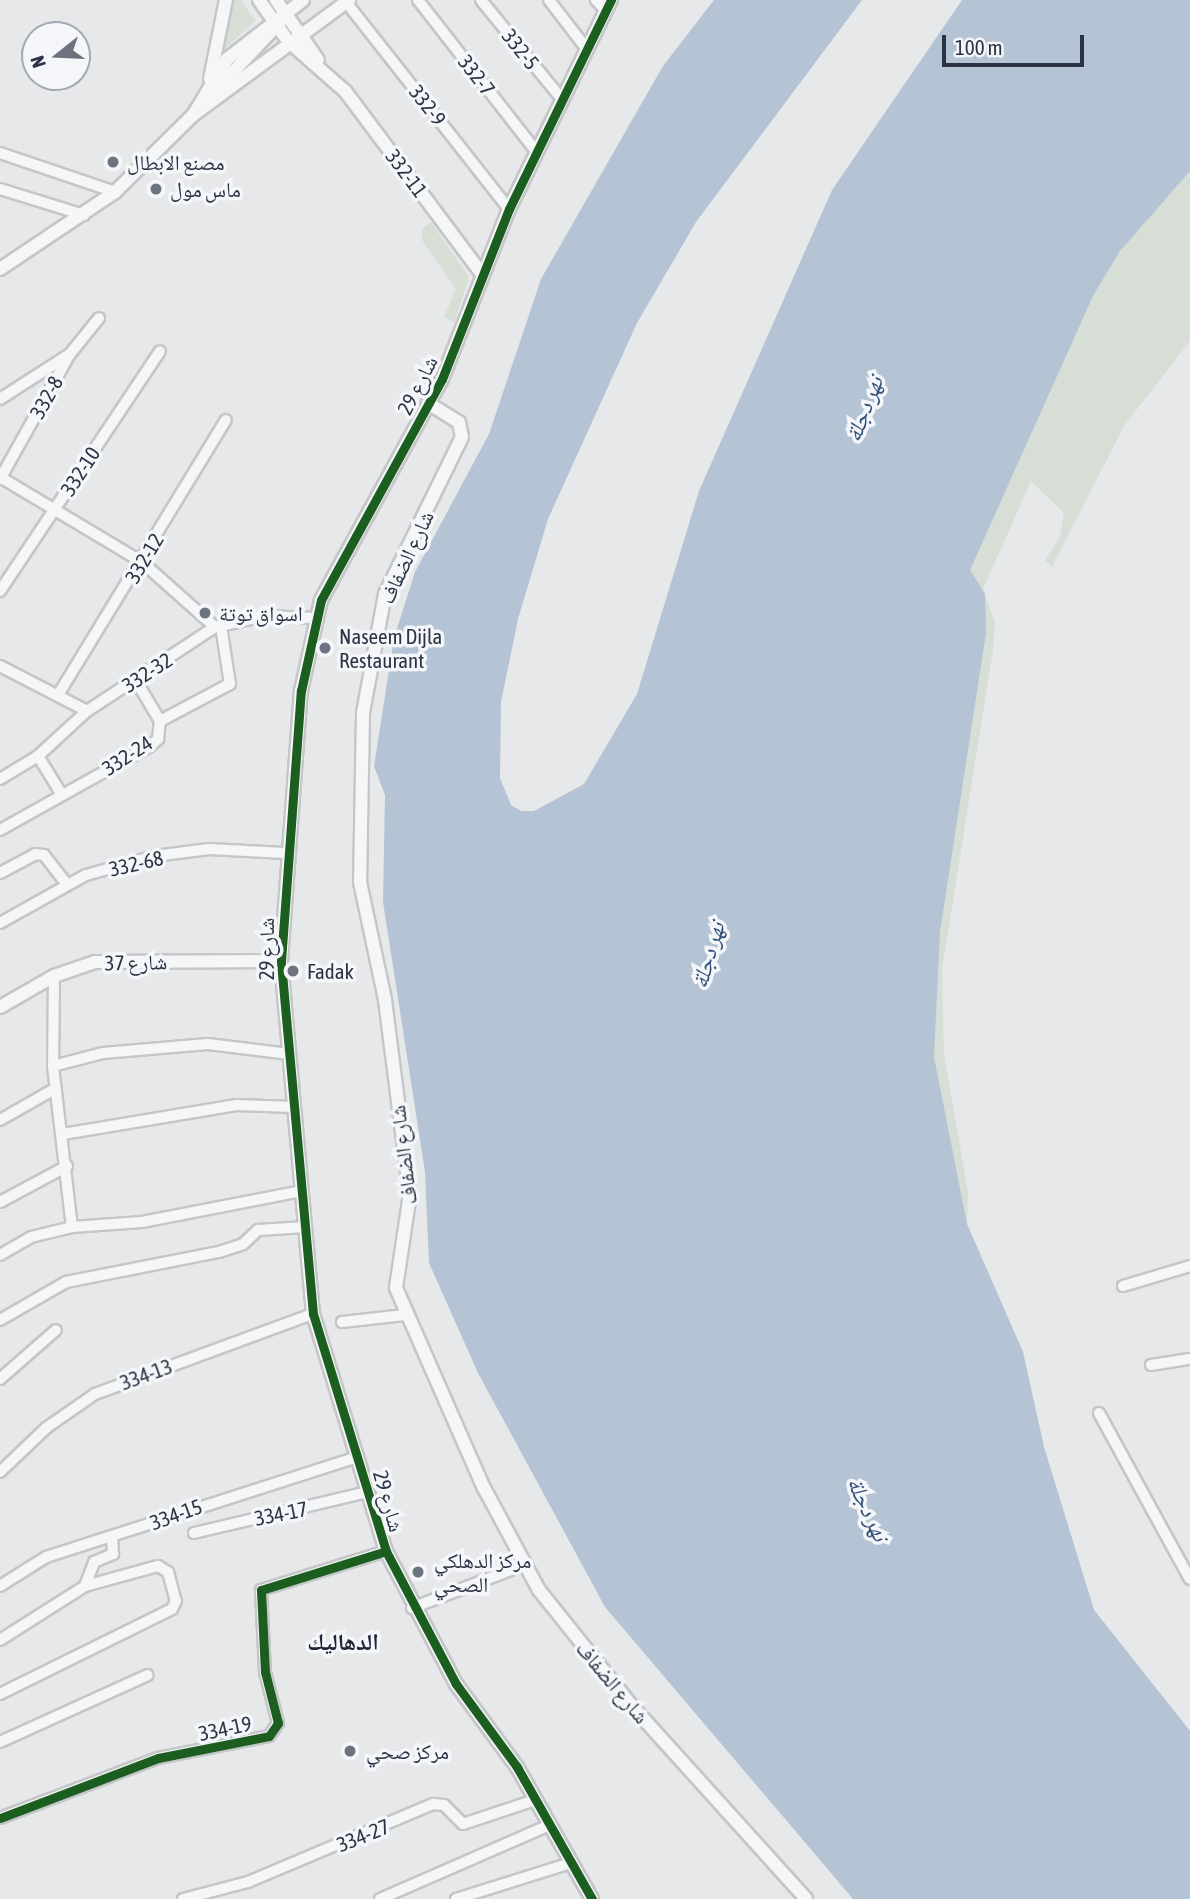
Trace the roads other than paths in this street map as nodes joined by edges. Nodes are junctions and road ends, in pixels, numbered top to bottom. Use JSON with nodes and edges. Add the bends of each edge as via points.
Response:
{"nodes":[{"id":1,"x":226,"y":0,"type":"edge"},
{"id":2,"x":259,"y":0,"type":"edge"},
{"id":3,"x":276,"y":0,"type":"edge"},
{"id":4,"x":303,"y":0,"type":"edge"},
{"id":5,"x":418,"y":0,"type":"edge"},
{"id":6,"x":481,"y":0,"type":"edge"},
{"id":7,"x":549,"y":0,"type":"edge"},
{"id":8,"x":596,"y":0,"type":"edge"},
{"id":9,"x":348,"y":1,"type":"edge"},
{"id":10,"x":608,"y":5,"type":"edge"},
{"id":11,"x":284,"y":12,"type":"junction"},
{"id":12,"x":275,"y":24,"type":"junction"},
{"id":13,"x":300,"y":33,"type":"junction"},
{"id":14,"x":288,"y":41,"type":"junction"},
{"id":15,"x":586,"y":48,"type":"junction"},
{"id":16,"x":329,"y":74,"type":"junction"},
{"id":17,"x":209,"y":79,"type":"junction"},
{"id":18,"x":561,"y":98,"type":"junction"},
{"id":19,"x":193,"y":115,"type":"junction"},
{"id":20,"x":536,"y":151,"type":"junction"},
{"id":21,"x":0,"y":153,"type":"edge"},
{"id":22,"x":0,"y":189,"type":"edge"},
{"id":23,"x":115,"y":192,"type":"junction"},
{"id":24,"x":509,"y":209,"type":"junction"},
{"id":25,"x":84,"y":215,"type":"junction"},
{"id":26,"x":0,"y":269,"type":"edge"},
{"id":27,"x":482,"y":274,"type":"junction"},
{"id":28,"x":99,"y":318,"type":"dead end"},
{"id":29,"x":160,"y":351,"type":"dead end"},
{"id":30,"x":70,"y":354,"type":"junction"},
{"id":31,"x":0,"y":399,"type":"edge"},
{"id":32,"x":428,"y":403,"type":"junction"},
{"id":33,"x":226,"y":420,"type":"dead end"},
{"id":34,"x":0,"y":478,"type":"edge"},
{"id":35,"x":55,"y":510,"type":"junction"},
{"id":36,"x":142,"y":562,"type":"junction"},
{"id":37,"x":0,"y":591,"type":"edge"},
{"id":38,"x":315,"y":618,"type":"junction"},
{"id":39,"x":218,"y":627,"type":"junction"},
{"id":40,"x":0,"y":666,"type":"edge"},
{"id":41,"x":135,"y":679,"type":"junction"},
{"id":42,"x":58,"y":695,"type":"junction"},
{"id":43,"x":87,"y":711,"type":"junction"},
{"id":44,"x":160,"y":721,"type":"junction"},
{"id":45,"x":38,"y":756,"type":"junction"},
{"id":46,"x":0,"y":779,"type":"edge"},
{"id":47,"x":62,"y":795,"type":"junction"},
{"id":48,"x":0,"y":830,"type":"edge"},
{"id":49,"x":285,"y":853,"type":"junction"},
{"id":50,"x":0,"y":873,"type":"edge"},
{"id":51,"x":66,"y":884,"type":"junction"},
{"id":52,"x":0,"y":923,"type":"edge"},
{"id":53,"x":281,"y":961,"type":"junction"},
{"id":54,"x":54,"y":976,"type":"junction"},
{"id":55,"x":0,"y":1007,"type":"edge"},
{"id":56,"x":289,"y":1054,"type":"junction"},
{"id":57,"x":53,"y":1066,"type":"junction"},
{"id":58,"x":57,"y":1088,"type":"junction"},
{"id":59,"x":294,"y":1107,"type":"junction"},
{"id":60,"x":0,"y":1120,"type":"edge"},
{"id":61,"x":63,"y":1134,"type":"junction"},
{"id":62,"x":66,"y":1166,"type":"junction"},
{"id":63,"x":301,"y":1191,"type":"junction"},
{"id":64,"x":0,"y":1202,"type":"edge"},
{"id":65,"x":72,"y":1227,"type":"junction"},
{"id":66,"x":305,"y":1227,"type":"junction"},
{"id":67,"x":0,"y":1255,"type":"edge"},
{"id":68,"x":1190,"y":1266,"type":"edge"},
{"id":69,"x":1123,"y":1286,"type":"dead end"},
{"id":70,"x":313,"y":1314,"type":"junction"},
{"id":71,"x":405,"y":1315,"type":"junction"},
{"id":72,"x":0,"y":1320,"type":"edge"},
{"id":73,"x":342,"y":1322,"type":"dead end"},
{"id":74,"x":56,"y":1331,"type":"dead end"},
{"id":75,"x":1190,"y":1359,"type":"edge"},
{"id":76,"x":1152,"y":1365,"type":"dead end"},
{"id":77,"x":0,"y":1379,"type":"edge"},
{"id":78,"x":1099,"y":1413,"type":"dead end"},
{"id":79,"x":358,"y":1457,"type":"junction"},
{"id":80,"x":0,"y":1472,"type":"edge"},
{"id":81,"x":368,"y":1492,"type":"junction"},
{"id":82,"x":194,"y":1533,"type":"dead end"},
{"id":83,"x":112,"y":1538,"type":"junction"},
{"id":84,"x":386,"y":1551,"type":"junction"},
{"id":85,"x":524,"y":1565,"type":"junction"},
{"id":86,"x":1190,"y":1579,"type":"edge"},
{"id":87,"x":0,"y":1586,"type":"edge"},
{"id":88,"x":85,"y":1586,"type":"junction"},
{"id":89,"x":412,"y":1608,"type":"junction"},
{"id":90,"x":0,"y":1640,"type":"edge"},
{"id":91,"x":148,"y":1675,"type":"dead end"},
{"id":92,"x":0,"y":1694,"type":"edge"},
{"id":93,"x":0,"y":1742,"type":"edge"},
{"id":94,"x":535,"y":1800,"type":"junction"},
{"id":95,"x":1,"y":1814,"type":"edge"},
{"id":96,"x":549,"y":1825,"type":"junction"},
{"id":97,"x":571,"y":1863,"type":"junction"},
{"id":98,"x":183,"y":1899,"type":"edge"},
{"id":99,"x":380,"y":1899,"type":"edge"},
{"id":100,"x":456,"y":1899,"type":"edge"},
{"id":101,"x":592,"y":1899,"type":"edge"},
{"id":102,"x":806,"y":1899,"type":"edge"}],
"edges":[{"from":1,"to":17,"type":"street"},
{"from":2,"to":12,"type":"street","name":"332-11"},
{"from":3,"to":11,"type":"street","name":"332-11"},
{"from":4,"to":11,"type":"street"},
{"from":5,"to":20,"type":"street","name":"332-7"},
{"from":6,"to":18,"type":"street","name":"332-5"},
{"from":7,"to":15,"type":"street"},
{"from":8,"to":10,"type":"street"},
{"from":9,"to":13,"type":"street"},
{"from":9,"to":24,"type":"street","name":"332-9"},
{"from":10,"to":15,"type":"street","name":"شارع 29"},
{"from":11,"to":12,"type":"street"},
{"from":11,"to":13,"type":"street","name":"332-11"},
{"from":12,"to":14,"type":"street","name":"332-11"},
{"from":12,"to":17,"type":"street"},
{"from":12,"to":19,"type":"street"},
{"from":13,"to":14,"type":"street"},
{"from":13,"to":16,"type":"street","name":"332-11"},
{"from":14,"to":16,"type":"street","name":"332-11"},
{"from":14,"to":19,"type":"street"},
{"from":15,"to":18,"type":"street","name":"شارع 29"},
{"from":16,"to":27,"type":"street","name":"332-11"},
{"from":17,"to":19,"type":"street"},
{"from":18,"to":20,"type":"street","name":"شارع 29"},
{"from":19,"to":23,"type":"street"},
{"from":20,"to":24,"type":"street","name":"شارع 29"},
{"from":21,"to":23,"type":"street"},
{"from":22,"to":25,"type":"street"},
{"from":23,"to":25,"type":"street"},
{"from":24,"to":27,"type":"street","name":"شارع 29"},
{"from":25,"to":26,"type":"street"},
{"from":27,"to":32,"type":"street","name":"شارع 29"},
{"from":28,"to":30,"type":"street","name":"332-8"},
{"from":29,"to":35,"type":"street","name":"332-10"},
{"from":30,"to":31,"type":"street"},
{"from":30,"to":34,"type":"street","name":"332-8"},
{"from":32,"to":38,"type":"street","name":"شارع 29","via":[[328,583]]},
{"from":32,"to":71,"type":"street","name":"شارع الضفاف","via":[[459,422],[462,436],[385,594],[371,648],[363,727],[359,882],[385,1000],[410,1194],[396,1283]]},
{"from":33,"to":36,"type":"street","name":"332-12"},
{"from":34,"to":35,"type":"street"},
{"from":35,"to":36,"type":"street"},
{"from":35,"to":37,"type":"street","name":"332-10"},
{"from":36,"to":39,"type":"street"},
{"from":36,"to":42,"type":"street","name":"332-12"},
{"from":38,"to":39,"type":"street","name":"332-32","via":[[264,616]]},
{"from":38,"to":49,"type":"street","name":"شارع 29","via":[[302,682]]},
{"from":39,"to":41,"type":"street","name":"332-32"},
{"from":39,"to":44,"type":"street","name":"332-24","via":[[230,684]]},
{"from":40,"to":42,"type":"street"},
{"from":41,"to":43,"type":"street","name":"332-32"},
{"from":41,"to":44,"type":"street"},
{"from":42,"to":43,"type":"street"},
{"from":43,"to":45,"type":"street","name":"332-32"},
{"from":44,"to":47,"type":"street","name":"332-24","via":[[154,743]]},
{"from":45,"to":46,"type":"street","name":"332-32"},
{"from":45,"to":47,"type":"street"},
{"from":47,"to":48,"type":"street","name":"332-24"},
{"from":49,"to":51,"type":"street","name":"332-68","via":[[209,849],[155,856]]},
{"from":49,"to":53,"type":"street","name":"شارع 29"},
{"from":50,"to":51,"type":"street","via":[[35,854],[44,855]]},
{"from":51,"to":52,"type":"street","name":"332-68"},
{"from":53,"to":54,"type":"street","name":"شارع 37","via":[[94,962]]},
{"from":53,"to":56,"type":"street","name":"شارع 29"},
{"from":54,"to":55,"type":"street","name":"شارع 37"},
{"from":54,"to":57,"type":"street"},
{"from":56,"to":57,"type":"street","via":[[208,1044],[103,1053]]},
{"from":56,"to":59,"type":"street","name":"شارع 29"},
{"from":57,"to":58,"type":"street"},
{"from":58,"to":60,"type":"street"},
{"from":58,"to":61,"type":"street"},
{"from":59,"to":61,"type":"street","via":[[237,1105]]},
{"from":59,"to":63,"type":"street","name":"شارع 29"},
{"from":61,"to":62,"type":"street"},
{"from":62,"to":64,"type":"street"},
{"from":62,"to":65,"type":"street"},
{"from":63,"to":65,"type":"street","via":[[142,1222]]},
{"from":63,"to":66,"type":"street","name":"شارع 29"},
{"from":65,"to":67,"type":"street","via":[[31,1237]]},
{"from":66,"to":70,"type":"street","name":"شارع 29"},
{"from":66,"to":72,"type":"street","via":[[258,1230],[243,1244],[219,1252],[66,1282]]},
{"from":68,"to":69,"type":"street"},
{"from":70,"to":79,"type":"street","name":"شارع 29"},
{"from":70,"to":80,"type":"street","name":"334-13","via":[[95,1394],[46,1428]]},
{"from":71,"to":73,"type":"street"},
{"from":71,"to":85,"type":"street","name":"شارع الضفاف"},
{"from":74,"to":77,"type":"street"},
{"from":75,"to":76,"type":"street"},
{"from":78,"to":86,"type":"street"},
{"from":79,"to":81,"type":"street","name":"شارع 29"},
{"from":79,"to":83,"type":"street","name":"334-15"},
{"from":81,"to":82,"type":"street","name":"334-17"},
{"from":81,"to":84,"type":"street","name":"شارع 29"},
{"from":83,"to":87,"type":"street","name":"334-15","via":[[37,1560]]},
{"from":83,"to":88,"type":"street","via":[[113,1554],[94,1562]]},
{"from":84,"to":89,"type":"street","name":"شارع 29"},
{"from":84,"to":95,"type":"street","name":"334-19","via":[[261,1590],[265,1672],[278,1723],[269,1736],[158,1758]]},
{"from":85,"to":89,"type":"street"},
{"from":85,"to":102,"type":"street","name":"شارع الضفاف","via":[[631,1705]]},
{"from":88,"to":90,"type":"street"},
{"from":88,"to":92,"type":"street","via":[[162,1566],[176,1605]]},
{"from":89,"to":94,"type":"street","name":"شارع 29"},
{"from":91,"to":93,"type":"street"},
{"from":94,"to":96,"type":"street","name":"شارع 29"},
{"from":94,"to":98,"type":"street","name":"334-27","via":[[463,1825],[444,1805],[433,1804],[248,1882]]},
{"from":96,"to":97,"type":"street","name":"شارع 29"},
{"from":96,"to":99,"type":"street"},
{"from":97,"to":100,"type":"street"},
{"from":97,"to":101,"type":"street","name":"شارع 29"}]}
